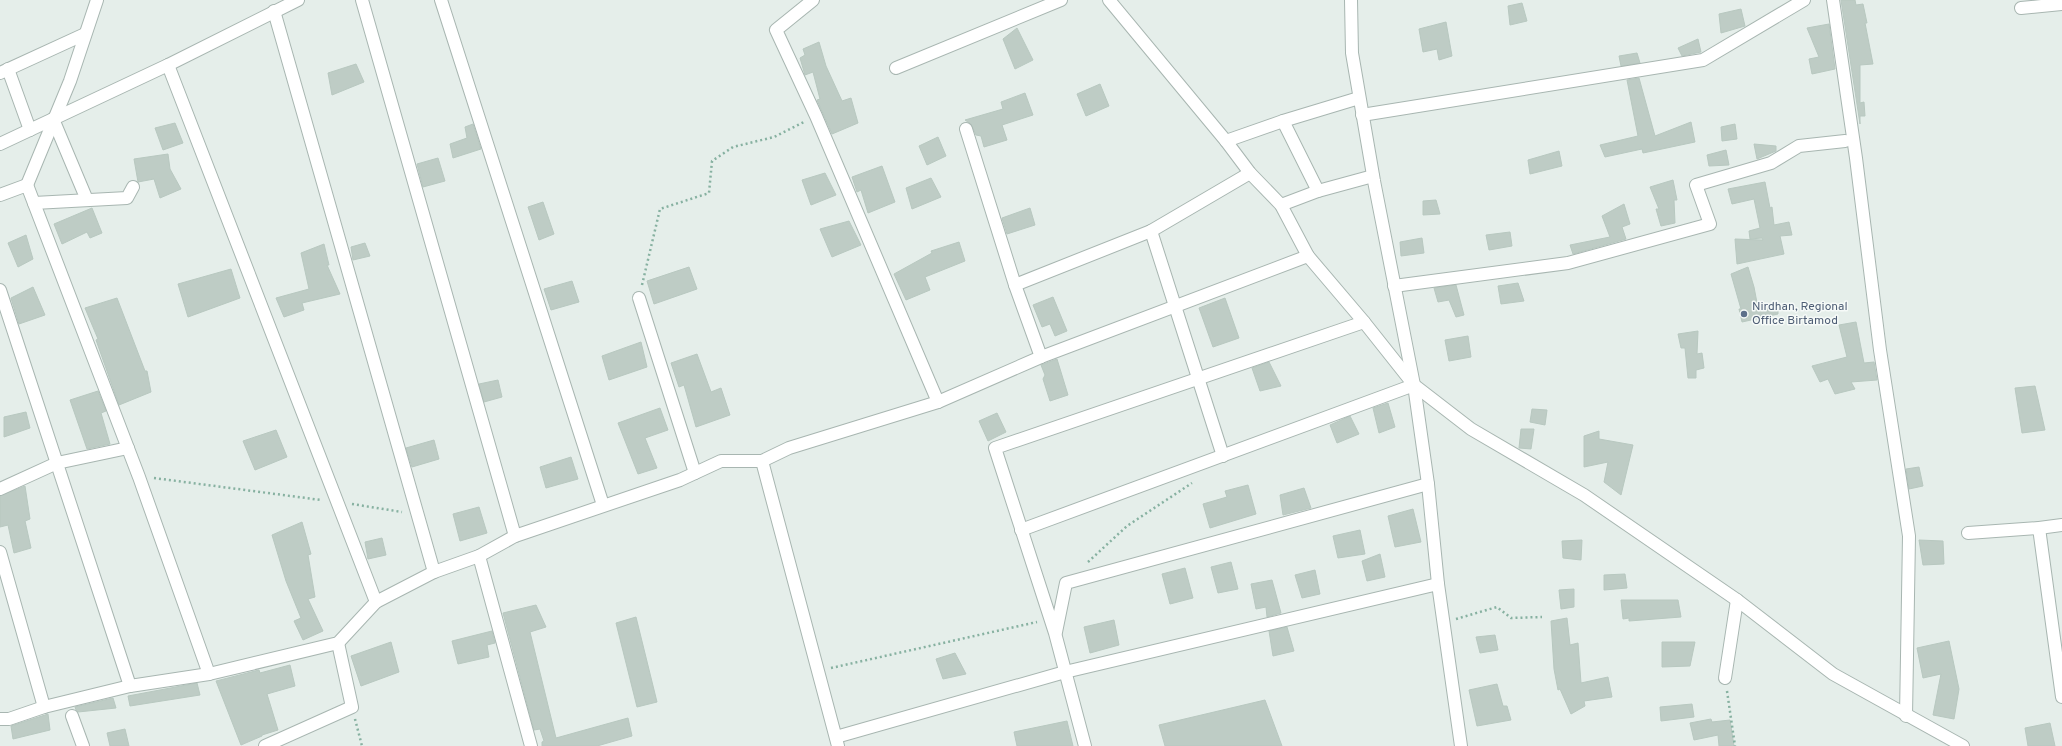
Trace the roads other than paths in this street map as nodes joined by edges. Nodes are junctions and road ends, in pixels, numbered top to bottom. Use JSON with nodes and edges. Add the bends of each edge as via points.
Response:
{"nodes":[{"id":1,"x":97,"y":0,"type":"edge"},
{"id":2,"x":298,"y":0,"type":"edge"},
{"id":3,"x":362,"y":0,"type":"edge"},
{"id":4,"x":441,"y":0,"type":"edge"},
{"id":5,"x":813,"y":0,"type":"edge"},
{"id":6,"x":1061,"y":0,"type":"edge"},
{"id":7,"x":1110,"y":0,"type":"edge"},
{"id":8,"x":1351,"y":0,"type":"edge"},
{"id":9,"x":1804,"y":0,"type":"edge"},
{"id":10,"x":1833,"y":0,"type":"edge"},
{"id":11,"x":2062,"y":4,"type":"edge"},
{"id":12,"x":2021,"y":8,"type":"dead end"},
{"id":13,"x":274,"y":11,"type":"junction"},
{"id":14,"x":85,"y":34,"type":"junction"},
{"id":15,"x":168,"y":65,"type":"junction"},
{"id":16,"x":896,"y":68,"type":"dead end"},
{"id":17,"x":4,"y":71,"type":"edge"},
{"id":18,"x":1359,"y":98,"type":"junction"},
{"id":19,"x":1362,"y":115,"type":"junction"},
{"id":20,"x":53,"y":119,"type":"junction"},
{"id":21,"x":1283,"y":121,"type":"junction"},
{"id":22,"x":966,"y":129,"type":"dead end"},
{"id":23,"x":30,"y":130,"type":"junction"},
{"id":24,"x":1226,"y":141,"type":"junction"},
{"id":25,"x":1845,"y":141,"type":"dead end"},
{"id":26,"x":0,"y":144,"type":"edge"},
{"id":27,"x":1250,"y":173,"type":"junction"},
{"id":28,"x":1373,"y":176,"type":"junction"},
{"id":29,"x":27,"y":184,"type":"junction"},
{"id":30,"x":133,"y":187,"type":"dead end"},
{"id":31,"x":1318,"y":191,"type":"junction"},
{"id":32,"x":0,"y":195,"type":"edge"},
{"id":33,"x":87,"y":200,"type":"junction"},
{"id":34,"x":34,"y":203,"type":"junction"},
{"id":35,"x":1280,"y":205,"type":"junction"},
{"id":36,"x":1151,"y":231,"type":"junction"},
{"id":37,"x":1308,"y":256,"type":"junction"},
{"id":38,"x":1015,"y":285,"type":"junction"},
{"id":39,"x":1394,"y":286,"type":"junction"},
{"id":40,"x":0,"y":290,"type":"edge"},
{"id":41,"x":639,"y":298,"type":"road end"},
{"id":42,"x":1175,"y":306,"type":"junction"},
{"id":43,"x":1364,"y":322,"type":"junction"},
{"id":44,"x":1041,"y":357,"type":"junction"},
{"id":45,"x":1199,"y":378,"type":"junction"},
{"id":46,"x":1414,"y":385,"type":"junction"},
{"id":47,"x":938,"y":402,"type":"junction"},
{"id":48,"x":128,"y":448,"type":"junction"},
{"id":49,"x":1223,"y":456,"type":"junction"},
{"id":50,"x":762,"y":461,"type":"junction"},
{"id":51,"x":57,"y":463,"type":"junction"},
{"id":52,"x":695,"y":473,"type":"junction"},
{"id":53,"x":1428,"y":484,"type":"junction"},
{"id":54,"x":0,"y":489,"type":"edge"},
{"id":55,"x":603,"y":505,"type":"junction"},
{"id":56,"x":2062,"y":525,"type":"edge"},
{"id":57,"x":2039,"y":528,"type":"junction"},
{"id":58,"x":1022,"y":530,"type":"junction"},
{"id":59,"x":1968,"y":533,"type":"dead end"},
{"id":60,"x":515,"y":536,"type":"junction"},
{"id":61,"x":0,"y":552,"type":"edge"},
{"id":62,"x":479,"y":556,"type":"junction"},
{"id":63,"x":434,"y":572,"type":"junction"},
{"id":64,"x":1438,"y":584,"type":"junction"},
{"id":65,"x":1737,"y":600,"type":"junction"},
{"id":66,"x":376,"y":602,"type":"junction"},
{"id":67,"x":1055,"y":633,"type":"junction"},
{"id":68,"x":338,"y":643,"type":"junction"},
{"id":69,"x":1065,"y":672,"type":"junction"},
{"id":70,"x":209,"y":674,"type":"junction"},
{"id":71,"x":1725,"y":678,"type":"road end"},
{"id":72,"x":130,"y":686,"type":"junction"},
{"id":73,"x":2062,"y":697,"type":"edge"},
{"id":74,"x":44,"y":707,"type":"junction"},
{"id":75,"x":72,"y":716,"type":"dead end"},
{"id":76,"x":1906,"y":716,"type":"junction"},
{"id":77,"x":0,"y":719,"type":"edge"},
{"id":78,"x":837,"y":742,"type":"edge"},
{"id":79,"x":83,"y":746,"type":"edge"},
{"id":80,"x":265,"y":746,"type":"edge"},
{"id":81,"x":531,"y":746,"type":"edge"},
{"id":82,"x":1085,"y":746,"type":"edge"},
{"id":83,"x":1461,"y":746,"type":"edge"},
{"id":84,"x":1963,"y":746,"type":"edge"}],
"edges":[{"from":1,"to":14,"type":"street"},
{"from":2,"to":13,"type":"street"},
{"from":3,"to":60,"type":"street"},
{"from":4,"to":55,"type":"street"},
{"from":5,"to":47,"type":"street","via":[[776,30],[816,116]]},
{"from":6,"to":16,"type":"street"},
{"from":7,"to":24,"type":"street"},
{"from":8,"to":18,"type":"street","via":[[1352,53]]},
{"from":9,"to":19,"type":"street","via":[[1703,60]]},
{"from":10,"to":76,"type":"street","via":[[1880,350],[1909,536]]},
{"from":11,"to":12,"type":"street"},
{"from":13,"to":15,"type":"street"},
{"from":13,"to":63,"type":"street"},
{"from":14,"to":17,"type":"street"},
{"from":14,"to":20,"type":"street","via":[[70,81]]},
{"from":15,"to":20,"type":"street"},
{"from":15,"to":66,"type":"street"},
{"from":17,"to":23,"type":"street"},
{"from":18,"to":19,"type":"street"},
{"from":18,"to":21,"type":"street"},
{"from":19,"to":28,"type":"street"},
{"from":20,"to":23,"type":"street"},
{"from":20,"to":29,"type":"street"},
{"from":20,"to":33,"type":"street"},
{"from":21,"to":24,"type":"street"},
{"from":21,"to":31,"type":"street"},
{"from":22,"to":38,"type":"street"},
{"from":23,"to":26,"type":"street"},
{"from":24,"to":27,"type":"street"},
{"from":25,"to":39,"type":"street","via":[[1799,146],[1771,163],[1696,185],[1710,224],[1568,263]]},
{"from":27,"to":35,"type":"street"},
{"from":27,"to":36,"type":"street"},
{"from":28,"to":31,"type":"street"},
{"from":28,"to":39,"type":"street"},
{"from":29,"to":32,"type":"street"},
{"from":29,"to":34,"type":"street"},
{"from":30,"to":33,"type":"street","via":[[127,198]]},
{"from":31,"to":35,"type":"street"},
{"from":33,"to":34,"type":"street"},
{"from":34,"to":48,"type":"street"},
{"from":35,"to":37,"type":"street"},
{"from":36,"to":38,"type":"street"},
{"from":36,"to":42,"type":"street"},
{"from":37,"to":42,"type":"street"},
{"from":37,"to":43,"type":"street"},
{"from":38,"to":44,"type":"street"},
{"from":39,"to":46,"type":"street"},
{"from":40,"to":51,"type":"street"},
{"from":41,"to":52,"type":"street"},
{"from":42,"to":44,"type":"street"},
{"from":42,"to":45,"type":"street"},
{"from":43,"to":45,"type":"street"},
{"from":43,"to":46,"type":"street"},
{"from":44,"to":47,"type":"street"},
{"from":45,"to":49,"type":"street"},
{"from":45,"to":58,"type":"street","via":[[995,448]]},
{"from":46,"to":49,"type":"street"},
{"from":46,"to":53,"type":"street"},
{"from":46,"to":65,"type":"street","via":[[1471,429],[1584,495]]},
{"from":47,"to":50,"type":"street","via":[[789,448]]},
{"from":48,"to":51,"type":"street"},
{"from":48,"to":70,"type":"street"},
{"from":49,"to":58,"type":"street"},
{"from":50,"to":52,"type":"street","via":[[721,461]]},
{"from":50,"to":78,"type":"street"},
{"from":51,"to":54,"type":"street"},
{"from":51,"to":72,"type":"street"},
{"from":52,"to":55,"type":"street"},
{"from":53,"to":64,"type":"street"},
{"from":53,"to":67,"type":"street","via":[[1066,583]]},
{"from":55,"to":60,"type":"street"},
{"from":56,"to":57,"type":"street"},
{"from":57,"to":59,"type":"street"},
{"from":57,"to":73,"type":"street"},
{"from":58,"to":67,"type":"street"},
{"from":60,"to":62,"type":"street"},
{"from":61,"to":74,"type":"street"},
{"from":62,"to":63,"type":"street"},
{"from":62,"to":81,"type":"street"},
{"from":63,"to":66,"type":"street"},
{"from":64,"to":69,"type":"street"},
{"from":64,"to":83,"type":"street"},
{"from":65,"to":71,"type":"street"},
{"from":65,"to":76,"type":"street","via":[[1833,674]]},
{"from":66,"to":68,"type":"street"},
{"from":67,"to":69,"type":"street"},
{"from":68,"to":70,"type":"street"},
{"from":68,"to":80,"type":"street","via":[[352,707]]},
{"from":69,"to":78,"type":"street"},
{"from":69,"to":82,"type":"street"},
{"from":70,"to":72,"type":"street"},
{"from":72,"to":74,"type":"street"},
{"from":74,"to":77,"type":"street","via":[[9,719]]},
{"from":75,"to":79,"type":"street"},
{"from":76,"to":84,"type":"street"}]}
